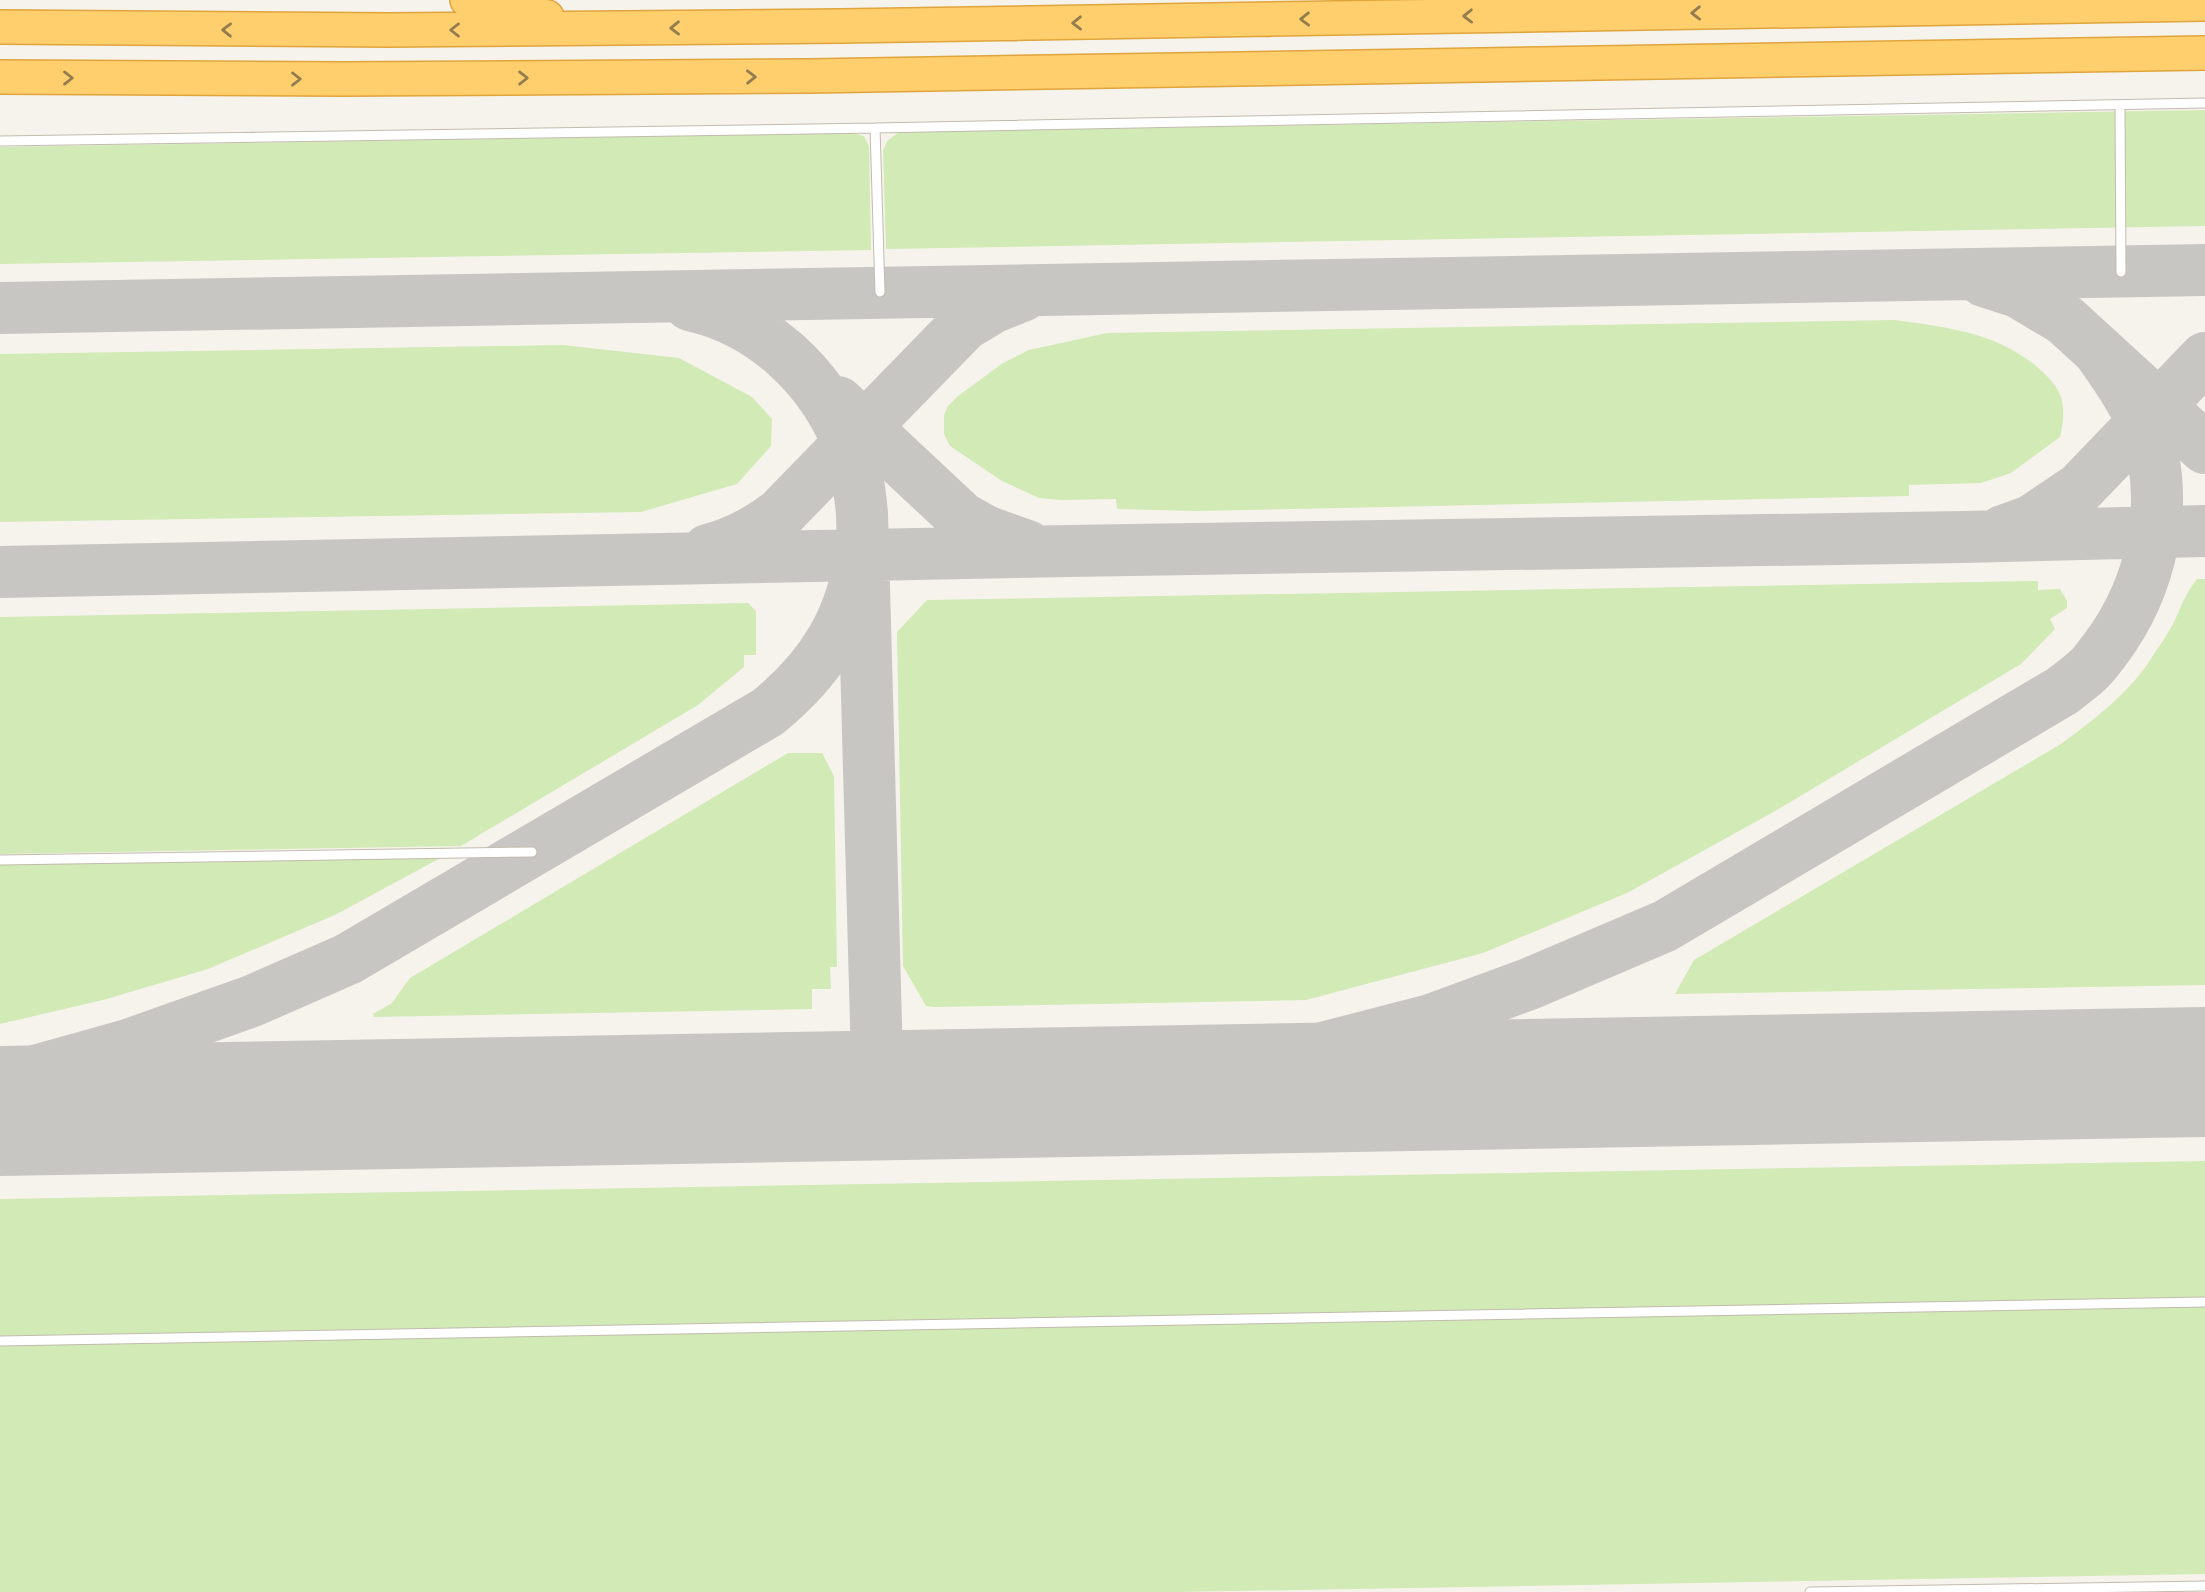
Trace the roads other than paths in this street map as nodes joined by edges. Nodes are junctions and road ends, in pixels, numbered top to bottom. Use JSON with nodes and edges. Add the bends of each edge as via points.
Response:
{"nodes":[{"id":1,"x":467,"y":0,"type":"edge"},
{"id":2,"x":2205,"y":4,"type":"edge"},
{"id":3,"x":0,"y":27,"type":"edge"},
{"id":4,"x":597,"y":29,"type":"junction"},
{"id":5,"x":2205,"y":53,"type":"edge"},
{"id":6,"x":0,"y":77,"type":"edge"},
{"id":7,"x":2205,"y":103,"type":"edge"},
{"id":8,"x":2120,"y":105,"type":"junction"},
{"id":9,"x":875,"y":128,"type":"junction"},
{"id":10,"x":0,"y":141,"type":"edge"},
{"id":11,"x":2121,"y":272,"type":"dead end"},
{"id":12,"x":880,"y":292,"type":"dead end"},
{"id":13,"x":532,"y":852,"type":"dead end"},
{"id":14,"x":0,"y":860,"type":"edge"},
{"id":15,"x":2205,"y":1303,"type":"edge"},
{"id":16,"x":0,"y":1340,"type":"edge"},
{"id":17,"x":2205,"y":1586,"type":"edge"},
{"id":18,"x":1810,"y":1592,"type":"edge"}],
"edges":[{"from":1,"to":4,"type":"highway"},
{"from":2,"to":4,"type":"highway","one_way":true},
{"from":4,"to":3,"type":"highway","one_way":true},
{"from":6,"to":5,"type":"highway","one_way":true,"via":[[784,76]]},
{"from":7,"to":8,"type":"lane"},
{"from":8,"to":9,"type":"lane"},
{"from":8,"to":11,"type":"lane"},
{"from":9,"to":10,"type":"lane"},
{"from":9,"to":12,"type":"lane"},
{"from":13,"to":14,"type":"lane"},
{"from":15,"to":16,"type":"lane"},
{"from":17,"to":18,"type":"lane"}]}
